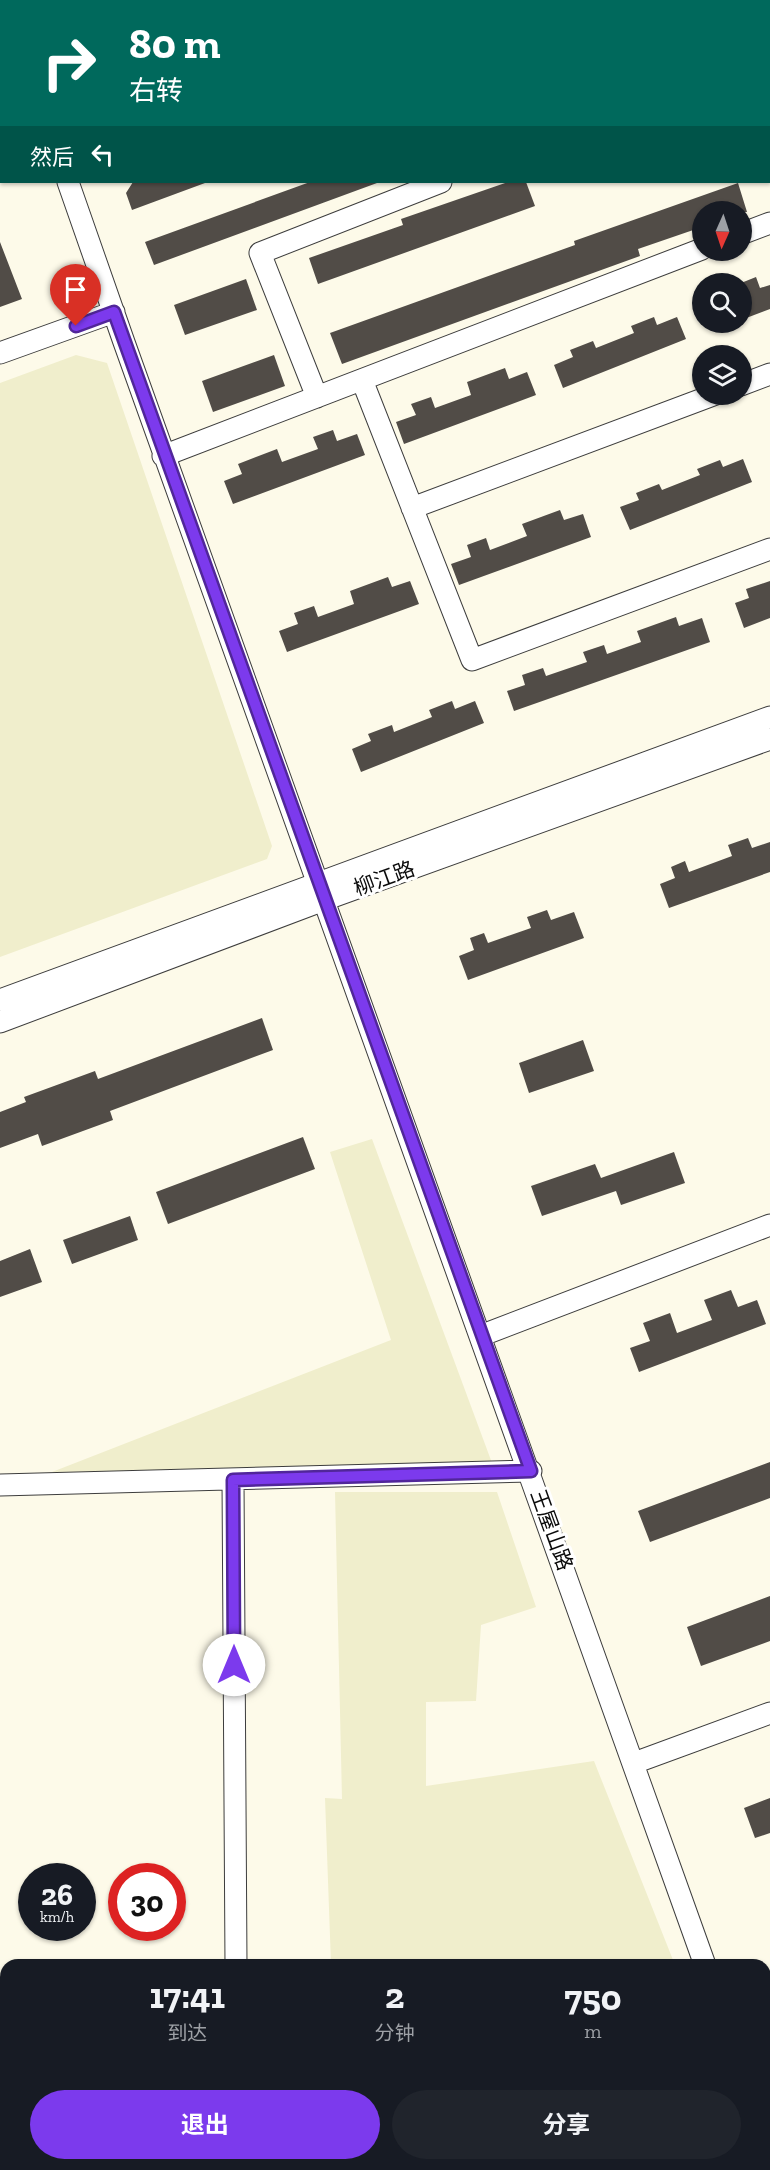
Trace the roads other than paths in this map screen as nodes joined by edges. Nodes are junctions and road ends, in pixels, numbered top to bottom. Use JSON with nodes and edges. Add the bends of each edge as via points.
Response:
{"nodes":[{"id":1,"x":68,"y":183,"type":"edge"},
{"id":2,"x":438,"y":183,"type":"edge"},
{"id":3,"x":770,"y":223,"type":"edge"},
{"id":4,"x":752,"y":230,"type":"edge"},
{"id":5,"x":692,"y":253,"type":"edge"},
{"id":6,"x":114,"y":312,"type":"junction"},
{"id":7,"x":0,"y":353,"type":"edge"},
{"id":8,"x":770,"y":374,"type":"edge"},
{"id":9,"x":362,"y":380,"type":"junction"},
{"id":10,"x":752,"y":381,"type":"edge"},
{"id":11,"x":317,"y":397,"type":"junction"},
{"id":12,"x":692,"y":403,"type":"edge"},
{"id":13,"x":164,"y":456,"type":"junction"},
{"id":14,"x":412,"y":508,"type":"junction"},
{"id":15,"x":770,"y":549,"type":"edge"},
{"id":16,"x":770,"y":717,"type":"edge"},
{"id":17,"x":770,"y":739,"type":"edge"},
{"id":18,"x":320,"y":891,"type":"junction"},
{"id":19,"x":0,"y":1000,"type":"edge"},
{"id":20,"x":0,"y":1022,"type":"edge"},
{"id":21,"x":770,"y":1225,"type":"edge"},
{"id":22,"x":480,"y":1336,"type":"junction"},
{"id":23,"x":531,"y":1471,"type":"junction"},
{"id":24,"x":233,"y":1480,"type":"junction"},
{"id":25,"x":0,"y":1485,"type":"edge"},
{"id":26,"x":770,"y":1713,"type":"edge"},
{"id":27,"x":634,"y":1763,"type":"junction"},
{"id":28,"x":236,"y":1959,"type":"edge"},
{"id":29,"x":703,"y":1959,"type":"edge"}],
"edges":[{"from":1,"to":6,"type":"street","name":"王屋山路"},
{"from":2,"to":11,"type":"street","via":[[260,253]]},
{"from":3,"to":4,"type":"street"},
{"from":5,"to":9,"type":"street"},
{"from":6,"to":7,"type":"street"},
{"from":6,"to":13,"type":"street","name":"王屋山路"},
{"from":8,"to":10,"type":"street"},
{"from":9,"to":11,"type":"street"},
{"from":9,"to":14,"type":"street"},
{"from":11,"to":13,"type":"street"},
{"from":12,"to":14,"type":"street"},
{"from":13,"to":18,"type":"street","name":"王屋山路"},
{"from":14,"to":15,"type":"street","via":[[472,660]]},
{"from":16,"to":18,"type":"street","name":"柳江路"},
{"from":17,"to":18,"type":"street","name":"柳江路"},
{"from":18,"to":19,"type":"street","name":"柳江路"},
{"from":18,"to":20,"type":"street","name":"柳江路"},
{"from":18,"to":22,"type":"street","name":"王屋山路"},
{"from":21,"to":22,"type":"street"},
{"from":22,"to":23,"type":"street","name":"王屋山路"},
{"from":23,"to":24,"type":"street"},
{"from":23,"to":27,"type":"street","name":"王屋山路"},
{"from":24,"to":25,"type":"street"},
{"from":24,"to":28,"type":"street"},
{"from":26,"to":27,"type":"street"},
{"from":27,"to":29,"type":"street","name":"王屋山路"}]}
